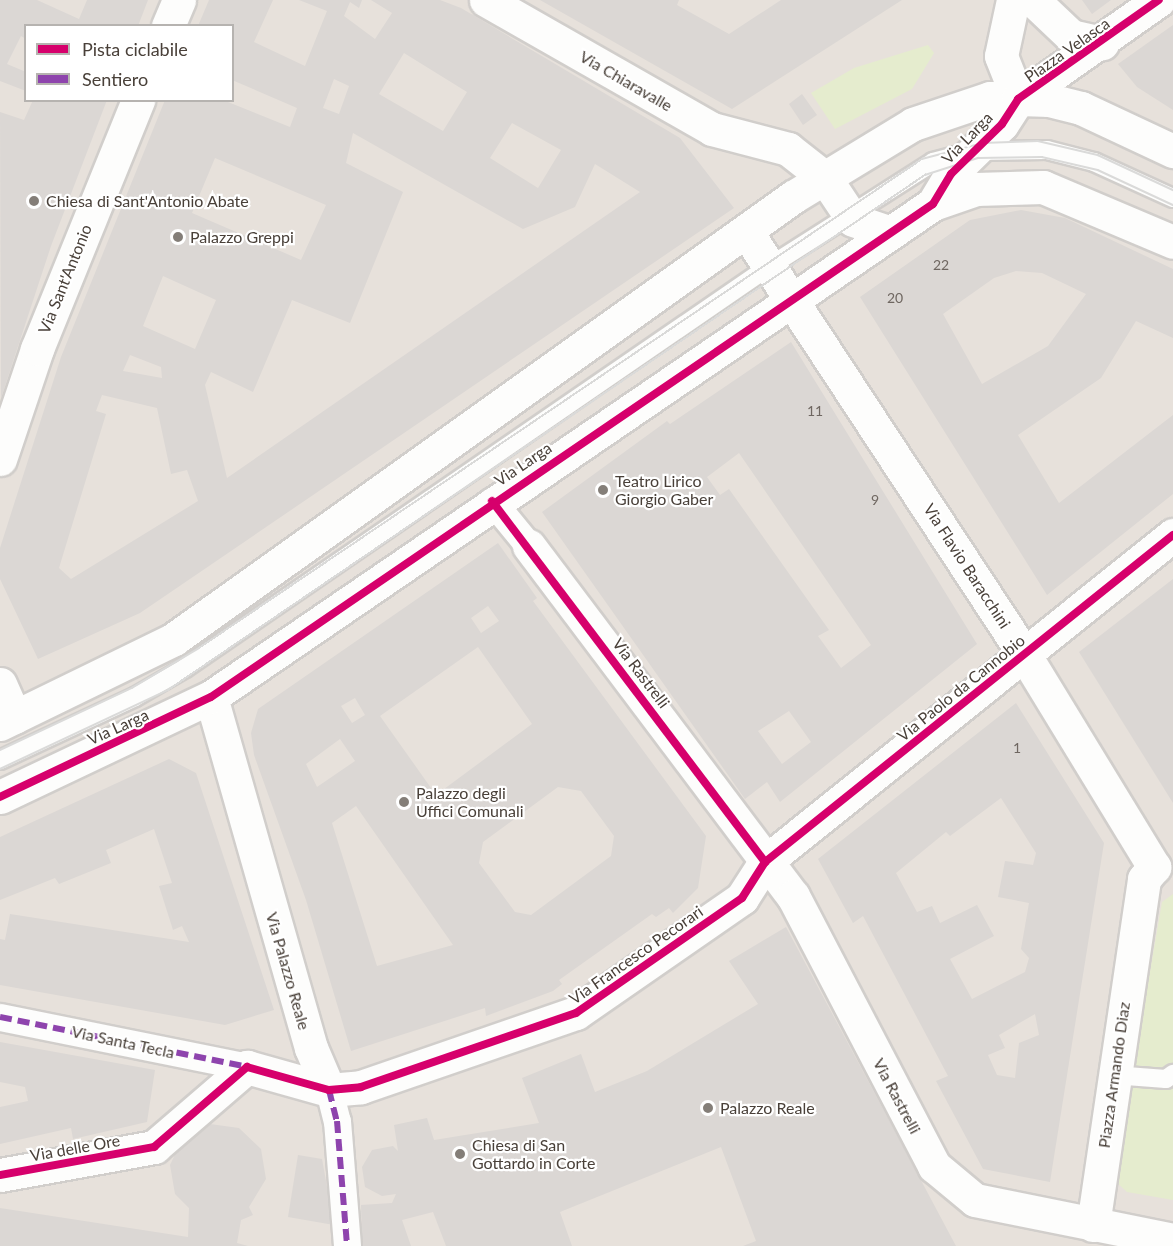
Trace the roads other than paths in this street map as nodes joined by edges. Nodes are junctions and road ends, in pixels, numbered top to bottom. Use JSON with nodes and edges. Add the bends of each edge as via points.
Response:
{"nodes":[{"id":1,"x":179,"y":0,"type":"edge"},
{"id":2,"x":486,"y":0,"type":"edge"},
{"id":3,"x":1013,"y":0,"type":"edge"},
{"id":4,"x":1033,"y":0,"type":"edge"},
{"id":5,"x":1159,"y":0,"type":"edge"},
{"id":6,"x":169,"y":24,"type":"edge"},
{"id":7,"x":1102,"y":43,"type":"junction"},
{"id":8,"x":1018,"y":99,"type":"junction"},
{"id":9,"x":137,"y":102,"type":"edge"},
{"id":10,"x":974,"y":151,"type":"junction"},
{"id":11,"x":1173,"y":151,"type":"edge"},
{"id":12,"x":825,"y":178,"type":"junction"},
{"id":13,"x":1173,"y":198,"type":"edge"},
{"id":14,"x":933,"y":204,"type":"junction"},
{"id":15,"x":848,"y":214,"type":"junction"},
{"id":16,"x":746,"y":231,"type":"junction"},
{"id":17,"x":890,"y":233,"type":"junction"},
{"id":18,"x":1173,"y":242,"type":"edge"},
{"id":19,"x":770,"y":266,"type":"junction"},
{"id":20,"x":793,"y":298,"type":"junction"},
{"id":21,"x":0,"y":459,"type":"edge"},
{"id":22,"x":492,"y":501,"type":"junction"},
{"id":23,"x":1173,"y":535,"type":"edge"},
{"id":24,"x":529,"y":546,"type":"joint"},
{"id":25,"x":1024,"y":654,"type":"junction"},
{"id":26,"x":0,"y":684,"type":"edge"},
{"id":27,"x":211,"y":697,"type":"junction"},
{"id":28,"x":8,"y":720,"type":"edge"},
{"id":29,"x":0,"y":760,"type":"edge"},
{"id":30,"x":0,"y":796,"type":"edge"},
{"id":31,"x":765,"y":862,"type":"junction"},
{"id":32,"x":1163,"y":868,"type":"edge"},
{"id":33,"x":0,"y":1017,"type":"edge"},
{"id":34,"x":247,"y":1067,"type":"junction"},
{"id":35,"x":1173,"y":1074,"type":"edge"},
{"id":36,"x":1113,"y":1075,"type":"junction"},
{"id":37,"x":329,"y":1090,"type":"junction"},
{"id":38,"x":0,"y":1175,"type":"edge"},
{"id":39,"x":1093,"y":1225,"type":"junction"},
{"id":40,"x":1173,"y":1240,"type":"edge"},
{"id":41,"x":347,"y":1246,"type":"edge"}],
"edges":[{"from":1,"to":6,"type":"street"},
{"from":2,"to":12,"type":"street","name":"Via Chiaravalle","via":[[711,129],[774,143]]},
{"from":3,"to":8,"type":"street","via":[[1001,56]]},
{"from":4,"to":7,"type":"street","via":[[1071,36]]},
{"from":5,"to":7,"type":"street","name":"Piazza Velasca"},
{"from":7,"to":8,"type":"street","name":"Piazza Velasca"},
{"from":8,"to":10,"type":"street","name":"Via Larga"},
{"from":8,"to":11,"type":"street","via":[[1081,108]]},
{"from":8,"to":12,"type":"street","name":"Via Larga","via":[[990,98],[937,113]]},
{"from":9,"to":21,"type":"street","name":"Via Sant'Antonio","via":[[37,349]]},
{"from":10,"to":13,"type":"lane","via":[[1028,148],[1072,154]]},
{"from":10,"to":14,"type":"street","name":"Via Larga","via":[[951,174]]},
{"from":10,"to":15,"type":"lane","name":"Via Larga","via":[[933,162]]},
{"from":12,"to":15,"type":"street"},
{"from":12,"to":16,"type":"street","name":"Via Larga"},
{"from":14,"to":17,"type":"street","name":"Via Larga"},
{"from":14,"to":18,"type":"street","via":[[976,189],[1042,187]]},
{"from":15,"to":17,"type":"street"},
{"from":15,"to":19,"type":"lane","name":"Via Larga"},
{"from":16,"to":19,"type":"street"},
{"from":16,"to":28,"type":"street","name":"Via Larga","via":[[174,639]]},
{"from":17,"to":20,"type":"street","name":"Via Larga"},
{"from":19,"to":20,"type":"street"},
{"from":19,"to":29,"type":"lane","name":"Via Larga","via":[[177,672]]},
{"from":20,"to":22,"type":"street","name":"Via Larga"},
{"from":20,"to":25,"type":"street","name":"Via Flavio Baracchini"},
{"from":22,"to":24,"type":"street","name":"Via Rastrelli"},
{"from":22,"to":27,"type":"street","name":"Via Larga"},
{"from":23,"to":25,"type":"street","name":"Via Paolo da Cannobio"},
{"from":24,"to":31,"type":"street","name":"Via Rastrelli"},
{"from":25,"to":31,"type":"street","name":"Via Paolo da Cannobio"},
{"from":25,"to":32,"type":"street","name":"Via Flavio Baracchini"},
{"from":26,"to":28,"type":"street","name":"Via Larga"},
{"from":27,"to":30,"type":"street","name":"Via Larga"},
{"from":27,"to":37,"type":"street","name":"Via Palazzo Reale","via":[[311,1048]]},
{"from":31,"to":37,"type":"street","name":"Via Francesco Pecorari","via":[[742,898],[576,1013],[361,1087]]},
{"from":31,"to":39,"type":"street","name":"Via Rastrelli","via":[[793,896],[939,1173],[975,1200]]},
{"from":32,"to":36,"type":"street","name":"Piazza Armando Diaz","via":[[1144,879]]},
{"from":33,"to":34,"type":"street","name":"Via Santa Tecla"},
{"from":34,"to":37,"type":"street"},
{"from":34,"to":38,"type":"street","name":"Via delle Ore","via":[[154,1148]]},
{"from":35,"to":36,"type":"lane","via":[[1166,1079]]},
{"from":36,"to":39,"type":"street","name":"Piazza Armando Diaz"},
{"from":37,"to":41,"type":"street","name":"Via Palazzo Reale","via":[[337,1121]]},
{"from":39,"to":40,"type":"street"}]}
